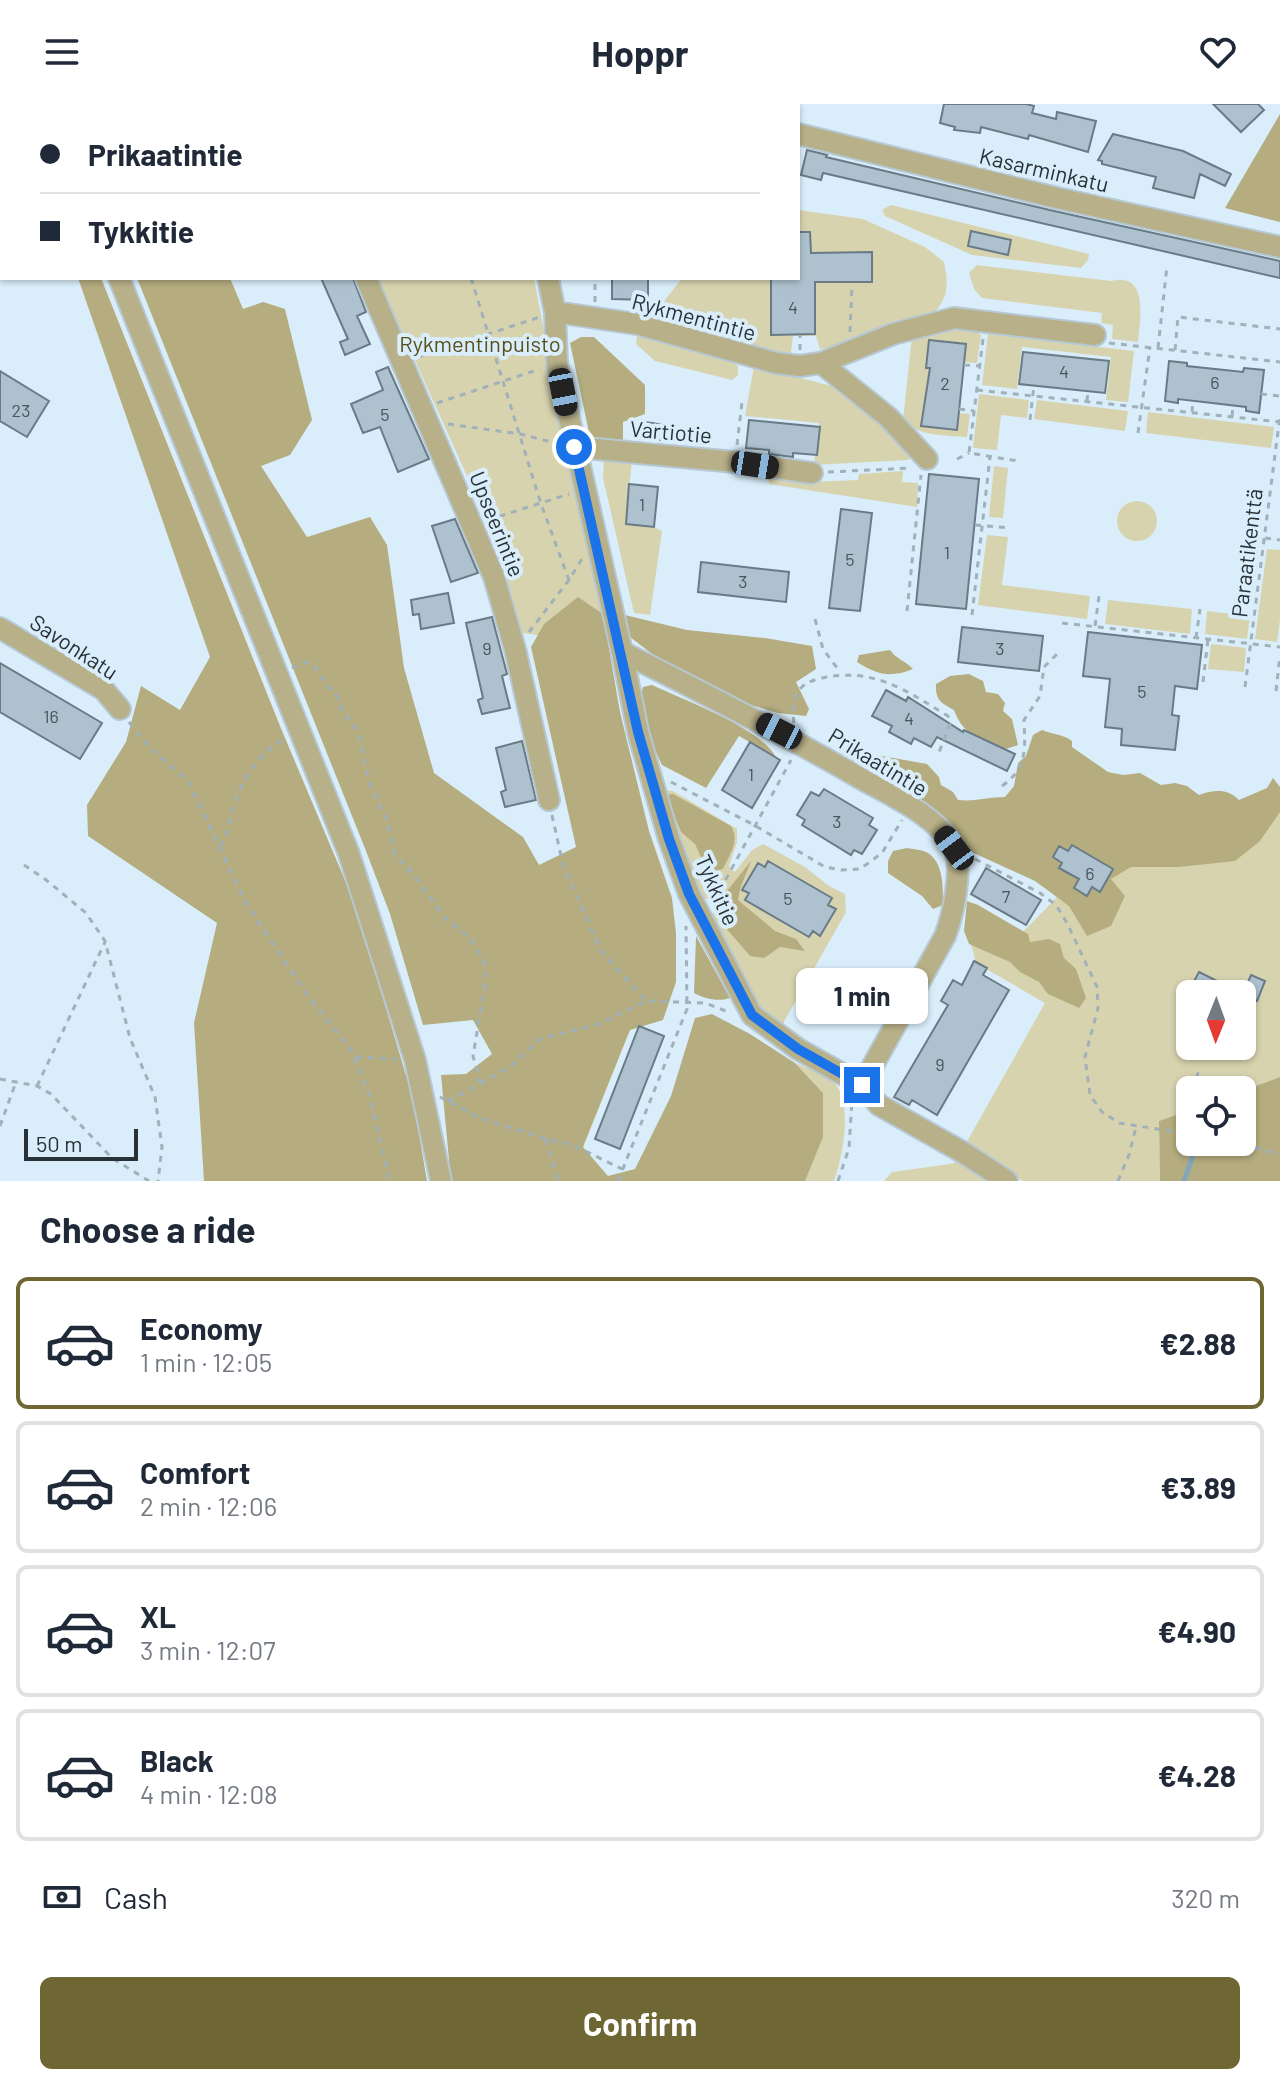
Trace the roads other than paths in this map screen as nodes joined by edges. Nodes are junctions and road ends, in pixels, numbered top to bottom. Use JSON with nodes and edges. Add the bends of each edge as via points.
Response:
{"nodes":[{"id":1,"x":800,"y":134,"type":"edge"},
{"id":2,"x":1280,"y":247,"type":"edge"},
{"id":3,"x":120,"y":280,"type":"edge"},
{"id":4,"x":367,"y":280,"type":"edge"},
{"id":5,"x":548,"y":280,"type":"edge"},
{"id":6,"x":555,"y":312,"type":"junction"},
{"id":7,"x":1095,"y":335,"type":"road end"},
{"id":8,"x":821,"y":363,"type":"junction"},
{"id":9,"x":574,"y":447,"type":"junction"},
{"id":10,"x":927,"y":459,"type":"dead end"},
{"id":11,"x":812,"y":473,"type":"road end"},
{"id":12,"x":0,"y":628,"type":"edge"},
{"id":13,"x":622,"y":652,"type":"junction"},
{"id":14,"x":120,"y":709,"type":"road end"},
{"id":15,"x":549,"y":800,"type":"road end"},
{"id":16,"x":858,"y":1082,"type":"junction"},
{"id":17,"x":441,"y":1181,"type":"edge"},
{"id":18,"x":1007,"y":1181,"type":"edge"}],
"edges":[{"from":1,"to":2,"type":"street","name":"Kasarminkatu"},
{"from":3,"to":17,"type":"street","via":[[349,854],[415,1060]]},
{"from":4,"to":15,"type":"street","name":"Upseerintie","via":[[494,577]]},
{"from":5,"to":6,"type":"street"},
{"from":6,"to":8,"type":"street","name":"Rykmentintie","via":[[637,324],[776,363]]},
{"from":6,"to":9,"type":"street","via":[[557,364]]},
{"from":7,"to":8,"type":"street","name":"Rykmentintie","via":[[954,318],[893,334]]},
{"from":8,"to":10,"type":"street","via":[[888,417]]},
{"from":9,"to":11,"type":"street","name":"Vartiotie"},
{"from":9,"to":13,"type":"street"},
{"from":12,"to":14,"type":"street","name":"Savonkatu","via":[[104,690]]},
{"from":13,"to":16,"type":"street","name":"Tykkitie","via":[[669,839],[702,922],[752,1015],[798,1049]]},
{"from":13,"to":16,"type":"street","name":"Prikaatintie","via":[[779,731],[910,807],[940,829],[954,848],[953,914],[945,936]]},
{"from":16,"to":18,"type":"street","name":"Tykkitie","via":[[879,1105]]}]}
